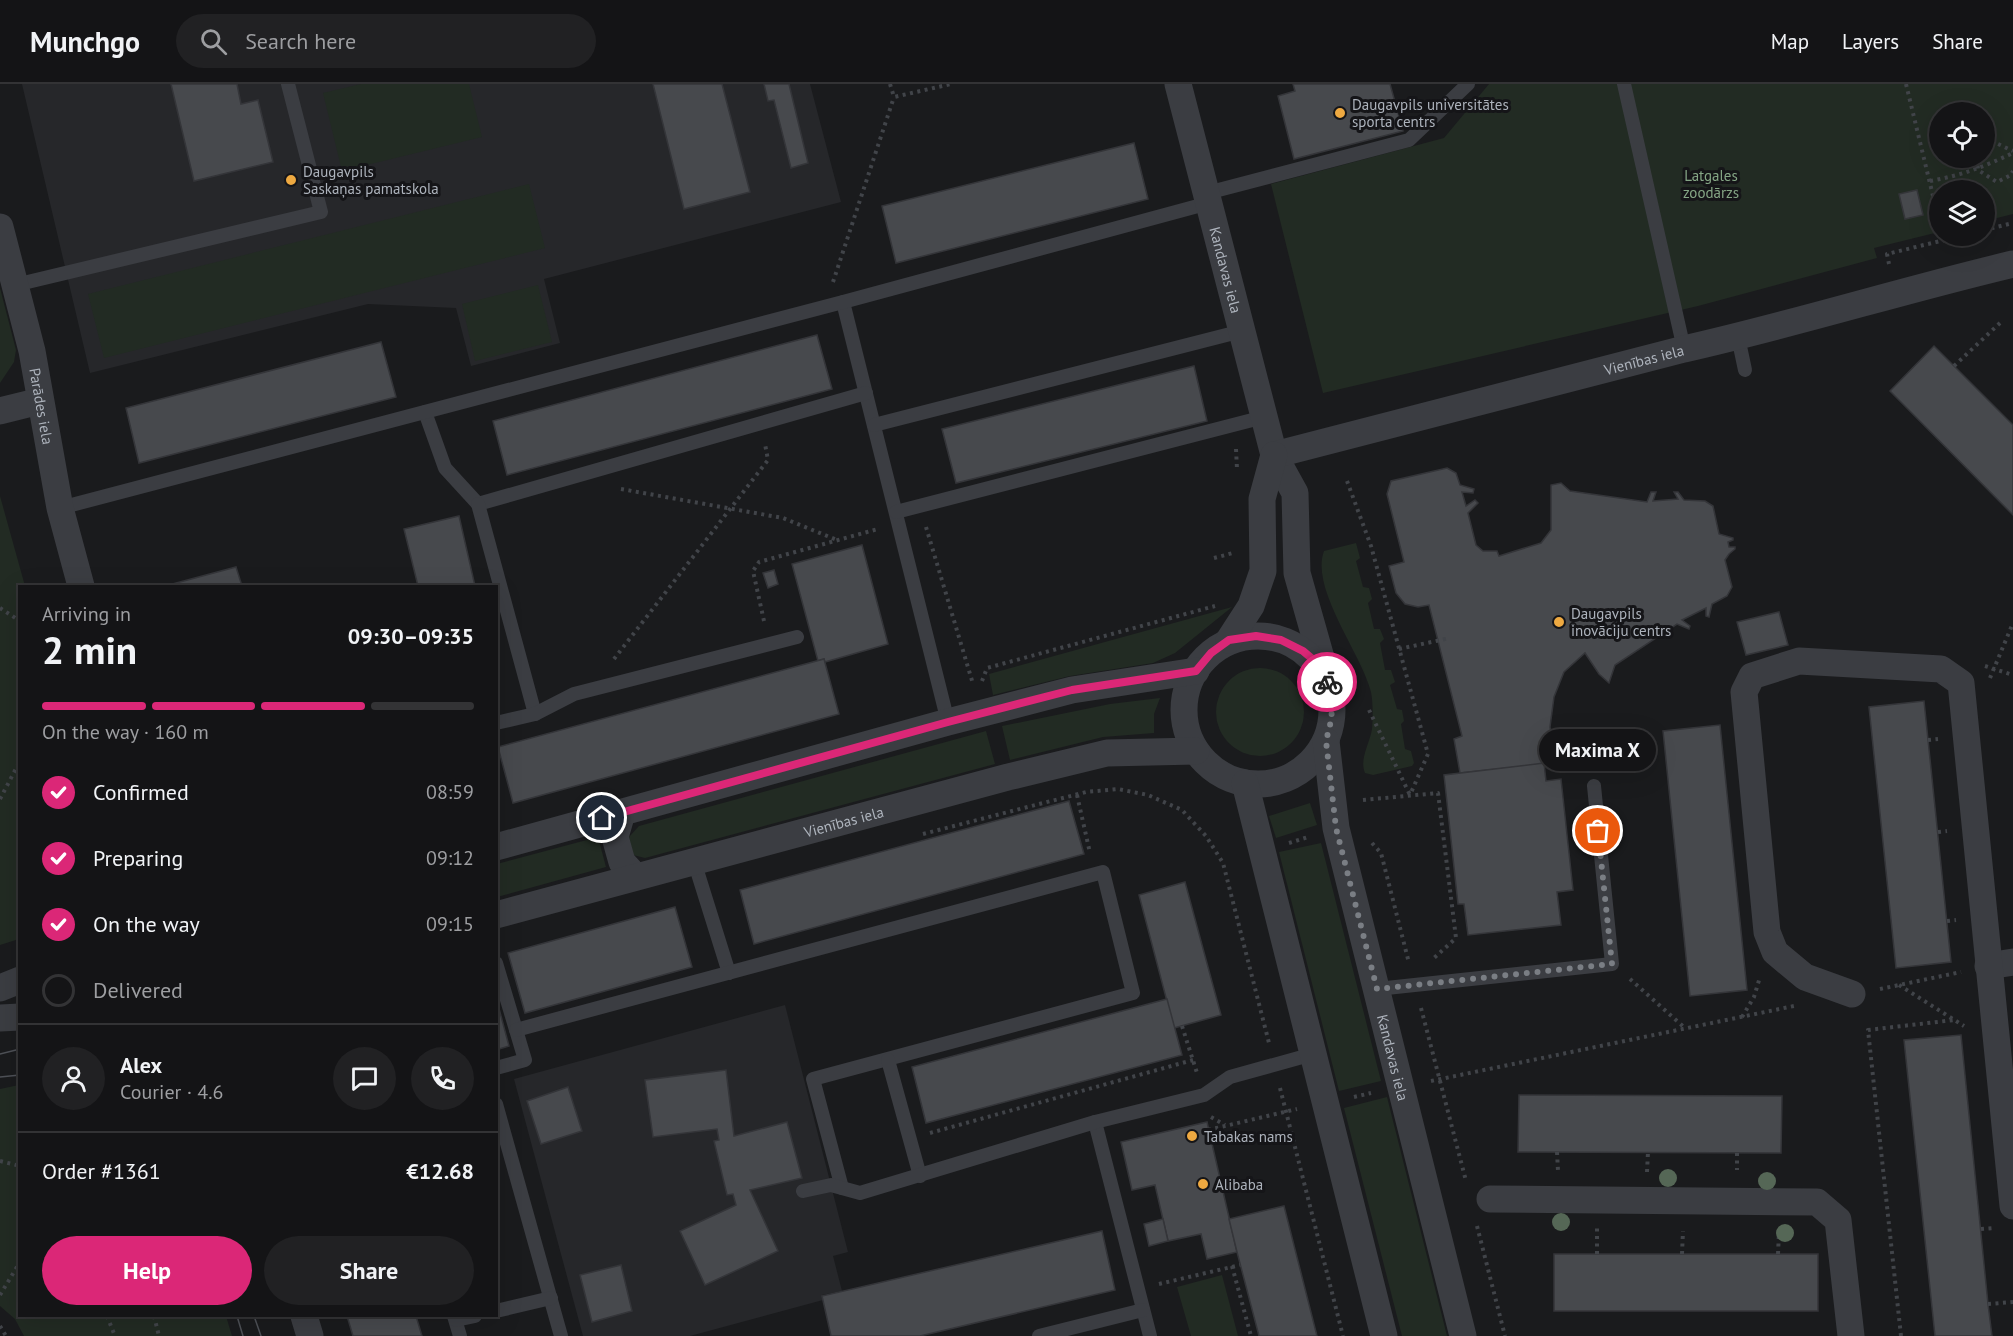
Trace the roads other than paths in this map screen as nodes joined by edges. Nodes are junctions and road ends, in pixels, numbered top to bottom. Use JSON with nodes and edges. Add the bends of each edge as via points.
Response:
{"nodes":[{"id":1,"x":288,"y":84,"type":"edge"},
{"id":2,"x":1178,"y":84,"type":"edge"},
{"id":3,"x":1468,"y":84,"type":"edge"},
{"id":4,"x":1624,"y":84,"type":"edge"},
{"id":5,"x":1208,"y":198,"type":"junction"},
{"id":6,"x":0,"y":227,"type":"edge"},
{"id":7,"x":2013,"y":264,"type":"edge"},
{"id":8,"x":15,"y":285,"type":"junction"},
{"id":9,"x":843,"y":302,"type":"junction"},
{"id":10,"x":1242,"y":332,"type":"junction"},
{"id":11,"x":1738,"y":337,"type":"junction"},
{"id":12,"x":1684,"y":349,"type":"junction"},
{"id":13,"x":1745,"y":370,"type":"dead end"},
{"id":14,"x":866,"y":393,"type":"junction"},
{"id":15,"x":40,"y":400,"type":"junction"},
{"id":16,"x":0,"y":411,"type":"edge"},
{"id":17,"x":425,"y":412,"type":"junction"},
{"id":18,"x":1264,"y":417,"type":"junction"},
{"id":19,"x":874,"y":425,"type":"junction"},
{"id":20,"x":1274,"y":455,"type":"junction"},
{"id":21,"x":478,"y":504,"type":"junction"},
{"id":22,"x":60,"y":508,"type":"junction"},
{"id":23,"x":897,"y":518,"type":"junction"},
{"id":24,"x":81,"y":585,"type":"edge"},
{"id":25,"x":797,"y":637,"type":"dead end"},
{"id":26,"x":1229,"y":640,"type":"junction"},
{"id":27,"x":1196,"y":671,"type":"junction"},
{"id":28,"x":1327,"y":679,"type":"junction"},
{"id":29,"x":535,"y":714,"type":"junction"},
{"id":30,"x":948,"y":722,"type":"junction"},
{"id":31,"x":498,"y":723,"type":"edge"},
{"id":32,"x":1326,"y":741,"type":"junction"},
{"id":33,"x":1196,"y":751,"type":"junction"},
{"id":34,"x":1245,"y":783,"type":"junction"},
{"id":35,"x":1594,"y":786,"type":"dead end"},
{"id":36,"x":622,"y":813,"type":"junction"},
{"id":37,"x":498,"y":840,"type":"edge"},
{"id":38,"x":694,"y":861,"type":"junction"},
{"id":39,"x":635,"y":876,"type":"junction"},
{"id":40,"x":498,"y":914,"type":"edge"},
{"id":41,"x":2001,"y":964,"type":"edge"},
{"id":42,"x":498,"y":970,"type":"edge"},
{"id":43,"x":729,"y":973,"type":"junction"},
{"id":44,"x":18,"y":981,"type":"edge"},
{"id":45,"x":0,"y":988,"type":"edge"},
{"id":46,"x":1377,"y":989,"type":"junction"},
{"id":47,"x":1852,"y":994,"type":"road end"},
{"id":48,"x":18,"y":1017,"type":"edge"},
{"id":49,"x":0,"y":1018,"type":"edge"},
{"id":50,"x":516,"y":1030,"type":"junction"},
{"id":51,"x":1312,"y":1054,"type":"junction"},
{"id":52,"x":888,"y":1060,"type":"junction"},
{"id":53,"x":498,"y":1067,"type":"edge"},
{"id":54,"x":498,"y":1111,"type":"edge"},
{"id":55,"x":1095,"y":1122,"type":"junction"},
{"id":56,"x":920,"y":1176,"type":"junction"},
{"id":57,"x":842,"y":1188,"type":"junction"},
{"id":58,"x":803,"y":1191,"type":"dead end"},
{"id":59,"x":1479,"y":1193,"type":"road end"},
{"id":60,"x":2013,"y":1206,"type":"edge"},
{"id":61,"x":551,"y":1298,"type":"junction"},
{"id":62,"x":1143,"y":1310,"type":"junction"},
{"id":63,"x":498,"y":1311,"type":"edge"},
{"id":64,"x":304,"y":1317,"type":"edge"},
{"id":65,"x":455,"y":1318,"type":"edge"},
{"id":66,"x":310,"y":1336,"type":"edge"},
{"id":67,"x":460,"y":1336,"type":"edge"},
{"id":68,"x":561,"y":1336,"type":"edge"},
{"id":69,"x":1039,"y":1336,"type":"edge"},
{"id":70,"x":1150,"y":1336,"type":"edge"},
{"id":71,"x":1384,"y":1336,"type":"edge"},
{"id":72,"x":1463,"y":1336,"type":"edge"},
{"id":73,"x":1851,"y":1336,"type":"edge"}],
"edges":[{"from":1,"to":8,"type":"lane","via":[[321,212]]},
{"from":2,"to":5,"type":"street","name":"Kandavas iela"},
{"from":3,"to":5,"type":"lane","via":[[1408,140]]},
{"from":4,"to":12,"type":"lane"},
{"from":5,"to":9,"type":"lane"},
{"from":5,"to":10,"type":"street","name":"Kandavas iela"},
{"from":6,"to":8,"type":"street","name":"Parādes iela"},
{"from":7,"to":11,"type":"street","name":"Vienības iela"},
{"from":8,"to":15,"type":"street","name":"Parādes iela"},
{"from":9,"to":14,"type":"lane"},
{"from":9,"to":17,"type":"lane"},
{"from":10,"to":18,"type":"street","name":"Kandavas iela"},
{"from":10,"to":19,"type":"lane"},
{"from":11,"to":12,"type":"street","name":"Vienības iela"},
{"from":11,"to":13,"type":"lane"},
{"from":12,"to":20,"type":"street","name":"Vienības iela"},
{"from":14,"to":19,"type":"lane"},
{"from":14,"to":21,"type":"lane"},
{"from":15,"to":16,"type":"street"},
{"from":15,"to":22,"type":"street","name":"Parādes iela"},
{"from":17,"to":21,"type":"lane","via":[[445,468]]},
{"from":17,"to":22,"type":"lane"},
{"from":18,"to":20,"type":"street","name":"Kandavas iela"},
{"from":18,"to":23,"type":"lane","via":[[920,506]]},
{"from":19,"to":23,"type":"lane"},
{"from":20,"to":26,"type":"street","name":"Kandavas iela","via":[[1262,499],[1263,571],[1251,606]]},
{"from":20,"to":28,"type":"street","name":"Kandavas iela","via":[[1295,493],[1297,573]]},
{"from":21,"to":29,"type":"lane"},
{"from":22,"to":24,"type":"street","name":"Parādes iela"},
{"from":23,"to":30,"type":"lane"},
{"from":25,"to":29,"type":"lane","via":[[574,694]]},
{"from":26,"to":27,"type":"street","name":"Kandavas iela"},
{"from":26,"to":28,"type":"street","via":[[1256,636],[1281,640],[1316,662]]},
{"from":27,"to":30,"type":"street","via":[[1072,690]]},
{"from":27,"to":33,"type":"street","name":"Kandavas iela","via":[[1187,690],[1184,711],[1187,732]]},
{"from":28,"to":32,"type":"street","name":"Kandavas iela","via":[[1332,717]]},
{"from":29,"to":31,"type":"lane"},
{"from":30,"to":36,"type":"street"},
{"from":32,"to":34,"type":"street","name":"Kandavas iela","via":[[1312,761],[1293,776],[1269,784]]},
{"from":32,"to":46,"type":"street","name":"Kandavas iela","via":[[1336,828]]},
{"from":33,"to":34,"type":"street","name":"Kandavas iela","via":[[1217,772]]},
{"from":33,"to":38,"type":"street","name":"Vienības iela","via":[[1107,753]]},
{"from":34,"to":51,"type":"street"},
{"from":35,"to":46,"type":"lane","via":[[1612,964]]},
{"from":36,"to":37,"type":"street"},
{"from":36,"to":39,"type":"street","via":[[615,837],[622,862]]},
{"from":38,"to":39,"type":"street","name":"Vienības iela"},
{"from":38,"to":43,"type":"lane"},
{"from":39,"to":40,"type":"street","name":"Vienības iela"},
{"from":41,"to":47,"type":"street","via":[[1960,683],[1941,669],[1799,661],[1752,676],[1744,692],[1767,932],[1775,952],[1805,977]]},
{"from":41,"to":60,"type":"street","via":[[1996,1046]]},
{"from":42,"to":50,"type":"lane"},
{"from":43,"to":50,"type":"lane"},
{"from":43,"to":52,"type":"lane","via":[[1103,872],[1133,993]]},
{"from":44,"to":45,"type":"street"},
{"from":46,"to":72,"type":"street","name":"Kandavas iela"},
{"from":48,"to":49,"type":"street"},
{"from":50,"to":53,"type":"lane","via":[[525,1060]]},
{"from":51,"to":55,"type":"lane","via":[[1230,1077],[1204,1095]]},
{"from":51,"to":71,"type":"street"},
{"from":52,"to":56,"type":"lane"},
{"from":52,"to":57,"type":"lane","via":[[813,1079]]},
{"from":54,"to":61,"type":"lane"},
{"from":55,"to":56,"type":"lane"},
{"from":55,"to":62,"type":"lane"},
{"from":56,"to":57,"type":"lane","via":[[860,1193]]},
{"from":57,"to":58,"type":"lane","via":[[831,1185]]},
{"from":59,"to":73,"type":"street","via":[[1817,1202],[1838,1220]]},
{"from":61,"to":63,"type":"lane"},
{"from":61,"to":68,"type":"lane"},
{"from":62,"to":69,"type":"lane"},
{"from":62,"to":70,"type":"lane"},
{"from":64,"to":66,"type":"street"},
{"from":65,"to":67,"type":"lane"}]}
